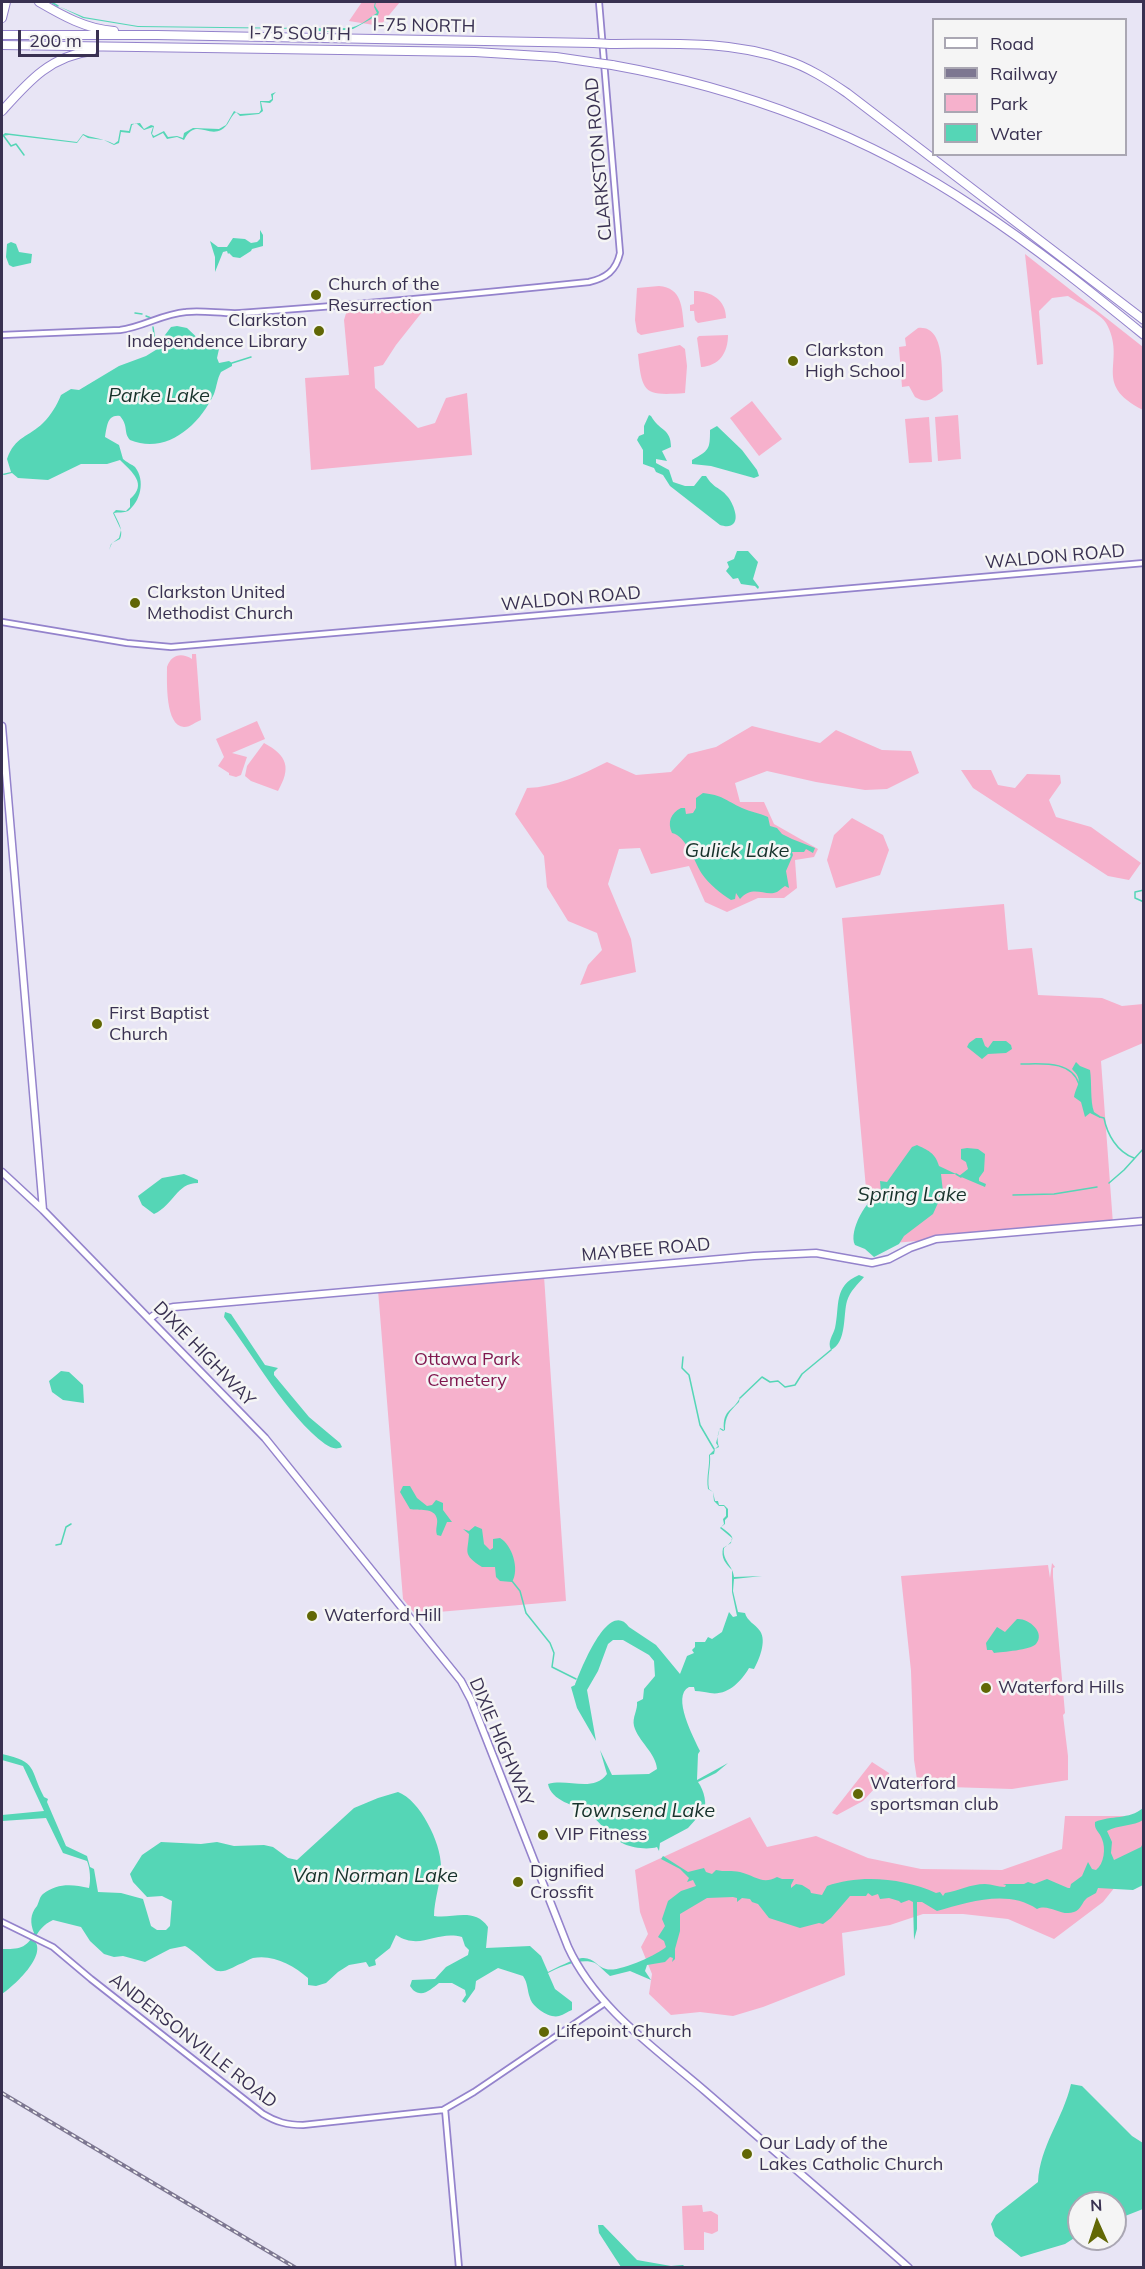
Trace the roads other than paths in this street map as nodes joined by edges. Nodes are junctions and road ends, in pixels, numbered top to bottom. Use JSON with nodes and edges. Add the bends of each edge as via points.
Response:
{"nodes":[{"id":1,"x":6,"y":2,"type":"edge"},
{"id":2,"x":39,"y":2,"type":"edge"},
{"id":3,"x":599,"y":2,"type":"edge"},
{"id":4,"x":2,"y":18,"type":"edge"},
{"id":5,"x":2,"y":35,"type":"edge"},
{"id":6,"x":157,"y":35,"type":"junction"},
{"id":7,"x":2,"y":45,"type":"edge"},
{"id":8,"x":168,"y":48,"type":"junction"},
{"id":9,"x":2,"y":111,"type":"edge"},
{"id":10,"x":1143,"y":318,"type":"edge"},
{"id":11,"x":2,"y":335,"type":"edge"},
{"id":12,"x":1143,"y":335,"type":"edge"},
{"id":13,"x":1143,"y":563,"type":"edge"},
{"id":14,"x":2,"y":622,"type":"edge"},
{"id":15,"x":2,"y":726,"type":"edge"},
{"id":16,"x":2,"y":1172,"type":"edge"},
{"id":17,"x":43,"y":1210,"type":"junction"},
{"id":18,"x":1143,"y":1221,"type":"edge"},
{"id":19,"x":149,"y":1319,"type":"junction"},
{"id":20,"x":2,"y":1922,"type":"edge"},
{"id":21,"x":605,"y":2003,"type":"junction"},
{"id":22,"x":445,"y":2109,"type":"junction"},
{"id":23,"x":459,"y":2268,"type":"edge"},
{"id":24,"x":909,"y":2268,"type":"edge"}],
"edges":[{"from":1,"to":4,"type":"highway"},
{"from":2,"to":6,"type":"highway","via":[[86,26]]},
{"from":3,"to":11,"type":"street","name":"CLARKSTON ROAD","via":[[620,253],[606,277],[579,283],[296,308],[187,312],[120,330]]},
{"from":5,"to":6,"type":"highway","name":"I-75 NORTH"},
{"from":6,"to":10,"type":"highway","name":"I-75 NORTH","bridge":true,"via":[[724,46],[767,54],[806,68],[847,93]]},
{"from":7,"to":8,"type":"highway","name":"I-75 SOUTH"},
{"from":8,"to":9,"type":"highway","via":[[92,51],[65,57],[33,76]]},
{"from":8,"to":12,"type":"highway","name":"I-75 SOUTH","bridge":true,"via":[[484,53],[597,63],[753,100],[876,152],[977,208]]},
{"from":13,"to":14,"type":"street","name":"WALDON ROAD","via":[[171,647]]},
{"from":15,"to":17,"type":"main road"},
{"from":16,"to":17,"type":"main road","name":"DIXIE HIGHWAY"},
{"from":17,"to":19,"type":"main road","name":"DIXIE HIGHWAY"},
{"from":18,"to":19,"type":"main road","name":"MAYBEE ROAD","via":[[936,1239],[876,1263],[816,1253],[773,1254],[174,1307]]},
{"from":19,"to":21,"type":"main road","name":"DIXIE HIGHWAY","via":[[265,1438],[461,1681],[575,1963]]},
{"from":20,"to":22,"type":"street","name":"ANDERSONVILLE ROAD","via":[[53,1947],[273,2120],[303,2125]]},
{"from":21,"to":22,"type":"street","name":"ANDERSONVILLE ROAD"},
{"from":21,"to":24,"type":"main road","name":"DIXIE HIGHWAY"},
{"from":22,"to":23,"type":"street"}]}
